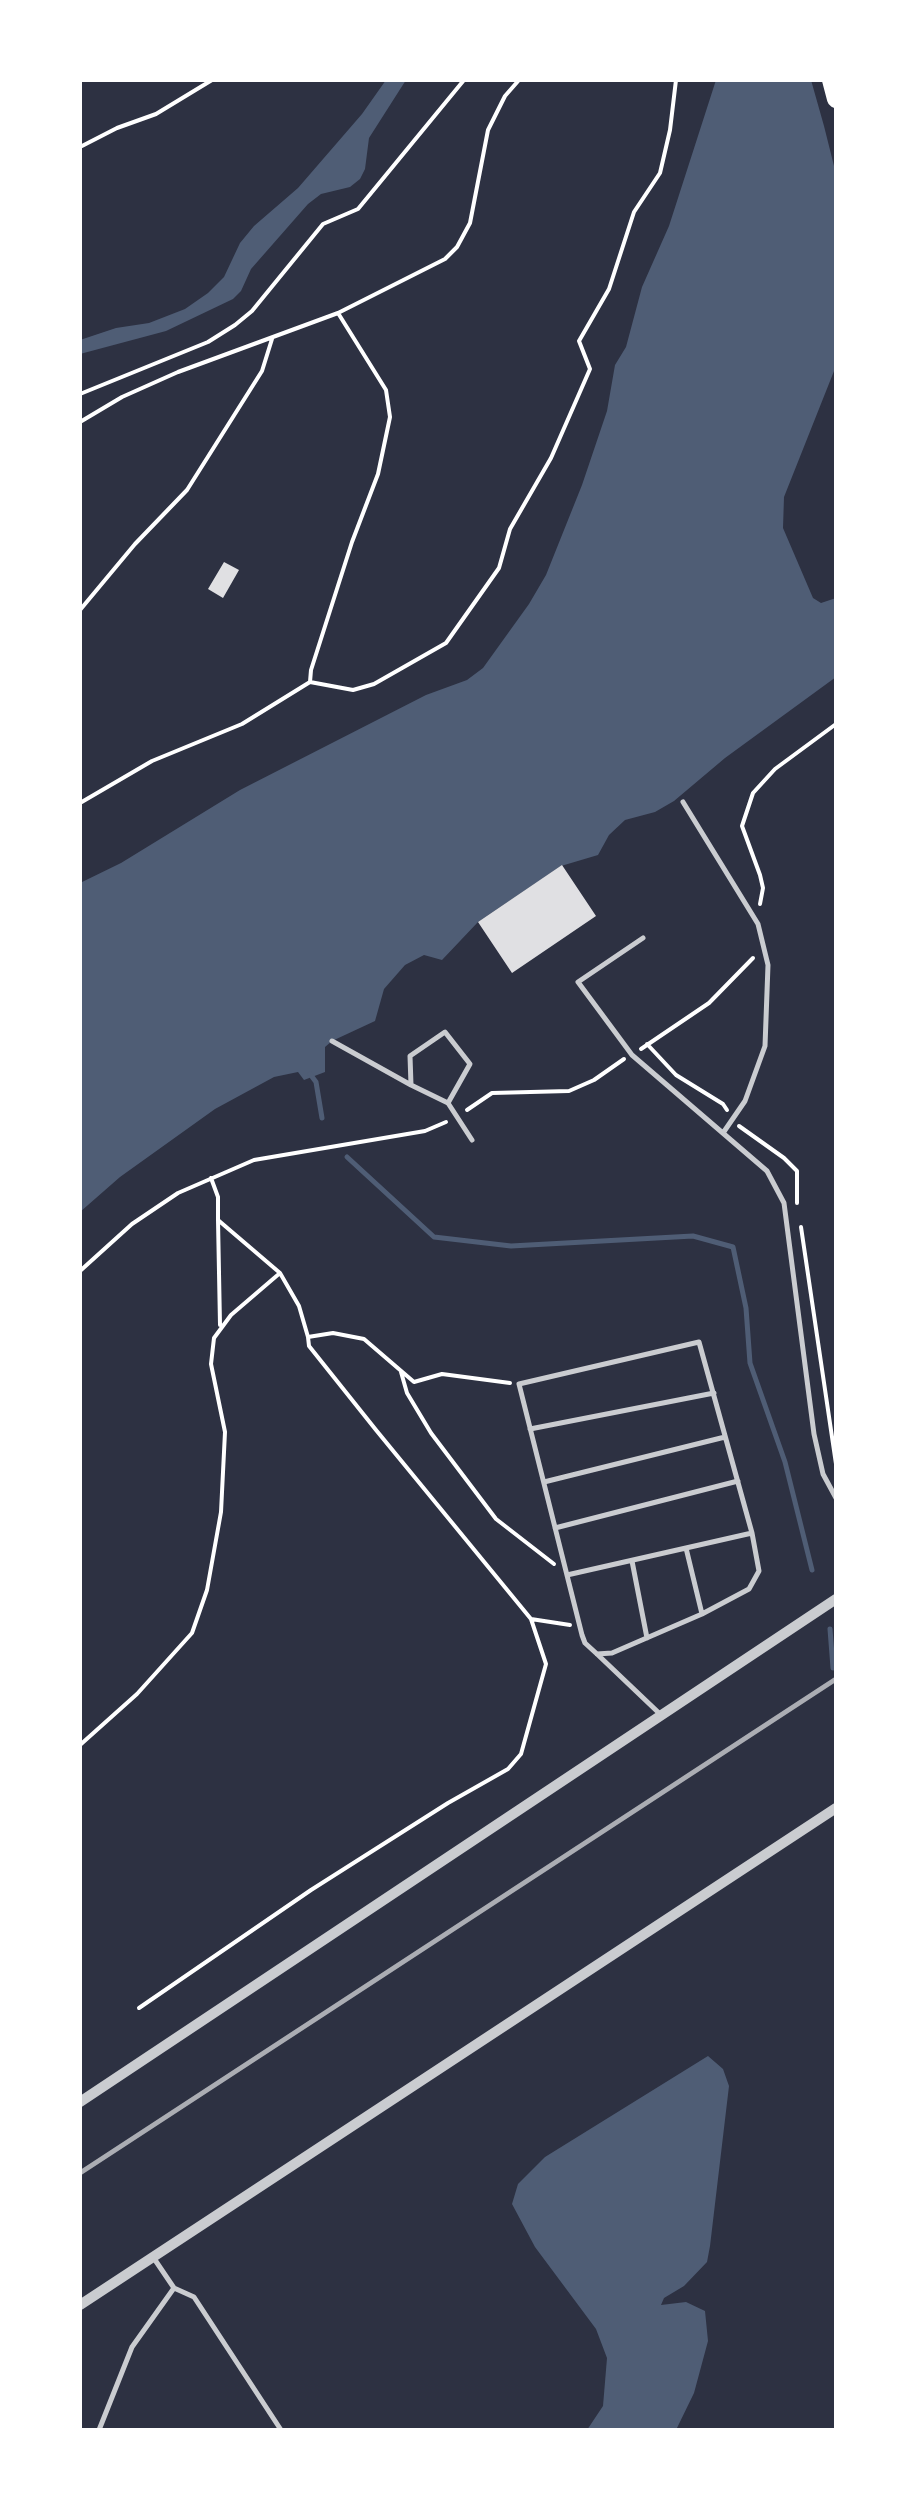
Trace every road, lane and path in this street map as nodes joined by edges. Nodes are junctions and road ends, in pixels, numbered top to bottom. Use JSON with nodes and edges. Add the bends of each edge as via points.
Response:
{"nodes":[{"id":1,"x":212,"y":80,"type":"edge"},
{"id":2,"x":464,"y":80,"type":"edge"},
{"id":3,"x":520,"y":80,"type":"edge"},
{"id":4,"x":676,"y":80,"type":"edge"},
{"id":5,"x":830,"y":80,"type":"edge"},
{"id":6,"x":836,"y":100,"type":"edge"},
{"id":7,"x":80,"y":147,"type":"edge"},
{"id":8,"x":338,"y":313,"type":"junction"},
{"id":9,"x":272,"y":337,"type":"junction"},
{"id":10,"x":80,"y":394,"type":"edge"},
{"id":11,"x":80,"y":422,"type":"edge"},
{"id":12,"x":80,"y":610,"type":"edge"},
{"id":13,"x":310,"y":682,"type":"junction"},
{"id":14,"x":836,"y":724,"type":"edge"},
{"id":15,"x":683,"y":802,"type":"dead end"},
{"id":16,"x":80,"y":804,"type":"edge"},
{"id":17,"x":758,"y":924,"type":"junction"},
{"id":18,"x":643,"y":938,"type":"dead end"},
{"id":19,"x":754,"y":956,"type":"dead end"},
{"id":20,"x":332,"y":1040,"type":"dead end"},
{"id":21,"x":647,"y":1044,"type":"junction"},
{"id":22,"x":632,"y":1055,"type":"junction"},
{"id":23,"x":411,"y":1085,"type":"junction"},
{"id":24,"x":448,"y":1102,"type":"junction"},
{"id":25,"x":457,"y":1116,"type":"junction"},
{"id":26,"x":733,"y":1118,"type":"junction"},
{"id":27,"x":723,"y":1134,"type":"junction"},
{"id":28,"x":472,"y":1140,"type":"dead end"},
{"id":29,"x":210,"y":1178,"type":"junction"},
{"id":30,"x":218,"y":1220,"type":"junction"},
{"id":31,"x":80,"y":1271,"type":"edge"},
{"id":32,"x":280,"y":1273,"type":"junction"},
{"id":33,"x":220,"y":1325,"type":"junction"},
{"id":34,"x":308,"y":1338,"type":"junction"},
{"id":35,"x":401,"y":1372,"type":"junction"},
{"id":36,"x":519,"y":1384,"type":"junction"},
{"id":37,"x":714,"y":1393,"type":"junction"},
{"id":38,"x":530,"y":1430,"type":"junction"},
{"id":39,"x":725,"y":1437,"type":"junction"},
{"id":40,"x":738,"y":1481,"type":"junction"},
{"id":41,"x":544,"y":1482,"type":"junction"},
{"id":42,"x":836,"y":1498,"type":"edge"},
{"id":43,"x":555,"y":1528,"type":"junction"},
{"id":44,"x":752,"y":1533,"type":"junction"},
{"id":45,"x":686,"y":1548,"type":"junction"},
{"id":46,"x":632,"y":1561,"type":"junction"},
{"id":47,"x":564,"y":1562,"type":"junction"},
{"id":48,"x":567,"y":1575,"type":"junction"},
{"id":49,"x":836,"y":1598,"type":"edge"},
{"id":50,"x":702,"y":1614,"type":"junction"},
{"id":51,"x":531,"y":1619,"type":"junction"},
{"id":52,"x":579,"y":1626,"type":"junction"},
{"id":53,"x":647,"y":1638,"type":"junction"},
{"id":54,"x":597,"y":1654,"type":"junction"},
{"id":55,"x":662,"y":1716,"type":"junction"},
{"id":56,"x":80,"y":1745,"type":"edge"},
{"id":57,"x":836,"y":1808,"type":"edge"},
{"id":58,"x":138,"y":2008,"type":"dead end"},
{"id":59,"x":80,"y":2102,"type":"edge"},
{"id":60,"x":153,"y":2257,"type":"junction"},
{"id":61,"x":174,"y":2288,"type":"junction"},
{"id":62,"x":80,"y":2305,"type":"edge"},
{"id":63,"x":98,"y":2430,"type":"edge"},
{"id":64,"x":281,"y":2430,"type":"edge"}],
"edges":[{"from":1,"to":7,"type":"path"},
{"from":2,"to":10,"type":"path","via":[[358,209],[322,224],[235,325]]},
{"from":3,"to":8,"type":"path","via":[[488,130],[470,223],[458,247]]},
{"from":4,"to":13,"type":"path","via":[[660,173],[634,212],[619,264],[579,341],[590,369],[510,529],[499,568],[446,643],[374,684],[353,690]]},
{"from":5,"to":6,"type":"highway"},
{"from":8,"to":9,"type":"path"},
{"from":8,"to":13,"type":"path","via":[[386,390],[390,417]]},
{"from":9,"to":11,"type":"path","via":[[178,372]]},
{"from":9,"to":12,"type":"path","via":[[262,371],[187,490]]},
{"from":13,"to":16,"type":"path","via":[[242,724],[152,761]]},
{"from":14,"to":17,"type":"path","via":[[774,768],[753,794],[742,826],[763,888]]},
{"from":15,"to":17,"type":"lane"},
{"from":17,"to":26,"type":"lane","via":[[768,965],[765,1046]]},
{"from":18,"to":22,"type":"lane","via":[[578,982]]},
{"from":19,"to":21,"type":"path","via":[[709,1003]]},
{"from":20,"to":23,"type":"lane"},
{"from":21,"to":22,"type":"path"},
{"from":21,"to":26,"type":"path"},
{"from":22,"to":25,"type":"path","via":[[569,1090],[492,1093]]},
{"from":22,"to":27,"type":"lane"},
{"from":23,"to":24,"type":"lane"},
{"from":23,"to":24,"type":"lane","via":[[410,1056],[446,1032],[470,1064]]},
{"from":24,"to":25,"type":"lane"},
{"from":25,"to":28,"type":"lane"},
{"from":25,"to":29,"type":"path","via":[[425,1131],[254,1160]]},
{"from":26,"to":27,"type":"lane"},
{"from":27,"to":42,"type":"lane","via":[[767,1171],[784,1204],[814,1434]]},
{"from":29,"to":30,"type":"path"},
{"from":29,"to":31,"type":"path","via":[[132,1224]]},
{"from":30,"to":32,"type":"path"},
{"from":30,"to":33,"type":"path"},
{"from":32,"to":33,"type":"path"},
{"from":32,"to":34,"type":"path"},
{"from":33,"to":56,"type":"path","via":[[211,1364],[225,1432],[207,1590],[192,1633]]},
{"from":34,"to":35,"type":"path","via":[[364,1339]]},
{"from":34,"to":51,"type":"path"},
{"from":35,"to":36,"type":"path","via":[[414,1382],[442,1374]]},
{"from":35,"to":47,"type":"path","via":[[431,1433],[496,1519],[552,1564]]},
{"from":36,"to":37,"type":"lane","via":[[699,1342]]},
{"from":36,"to":38,"type":"lane"},
{"from":37,"to":38,"type":"lane"},
{"from":37,"to":39,"type":"lane"},
{"from":38,"to":41,"type":"lane"},
{"from":39,"to":40,"type":"lane"},
{"from":39,"to":41,"type":"lane"},
{"from":40,"to":43,"type":"lane"},
{"from":40,"to":44,"type":"lane"},
{"from":41,"to":43,"type":"lane"},
{"from":43,"to":47,"type":"lane"},
{"from":44,"to":45,"type":"lane"},
{"from":44,"to":50,"type":"lane","via":[[759,1572],[749,1588]]},
{"from":45,"to":46,"type":"lane"},
{"from":45,"to":50,"type":"lane"},
{"from":46,"to":48,"type":"lane"},
{"from":46,"to":53,"type":"lane"},
{"from":47,"to":48,"type":"lane"},
{"from":48,"to":52,"type":"lane"},
{"from":49,"to":55,"type":"street"},
{"from":50,"to":53,"type":"lane"},
{"from":51,"to":52,"type":"path"},
{"from":51,"to":58,"type":"path","via":[[546,1664],[521,1754],[508,1770],[326,1880]]},
{"from":52,"to":54,"type":"lane"},
{"from":53,"to":54,"type":"lane"},
{"from":54,"to":55,"type":"lane"},
{"from":55,"to":59,"type":"street"},
{"from":57,"to":60,"type":"street"},
{"from":60,"to":61,"type":"lane"},
{"from":60,"to":62,"type":"street"},
{"from":61,"to":63,"type":"lane","via":[[132,2347]]},
{"from":61,"to":64,"type":"lane","via":[[194,2298]]}]}
